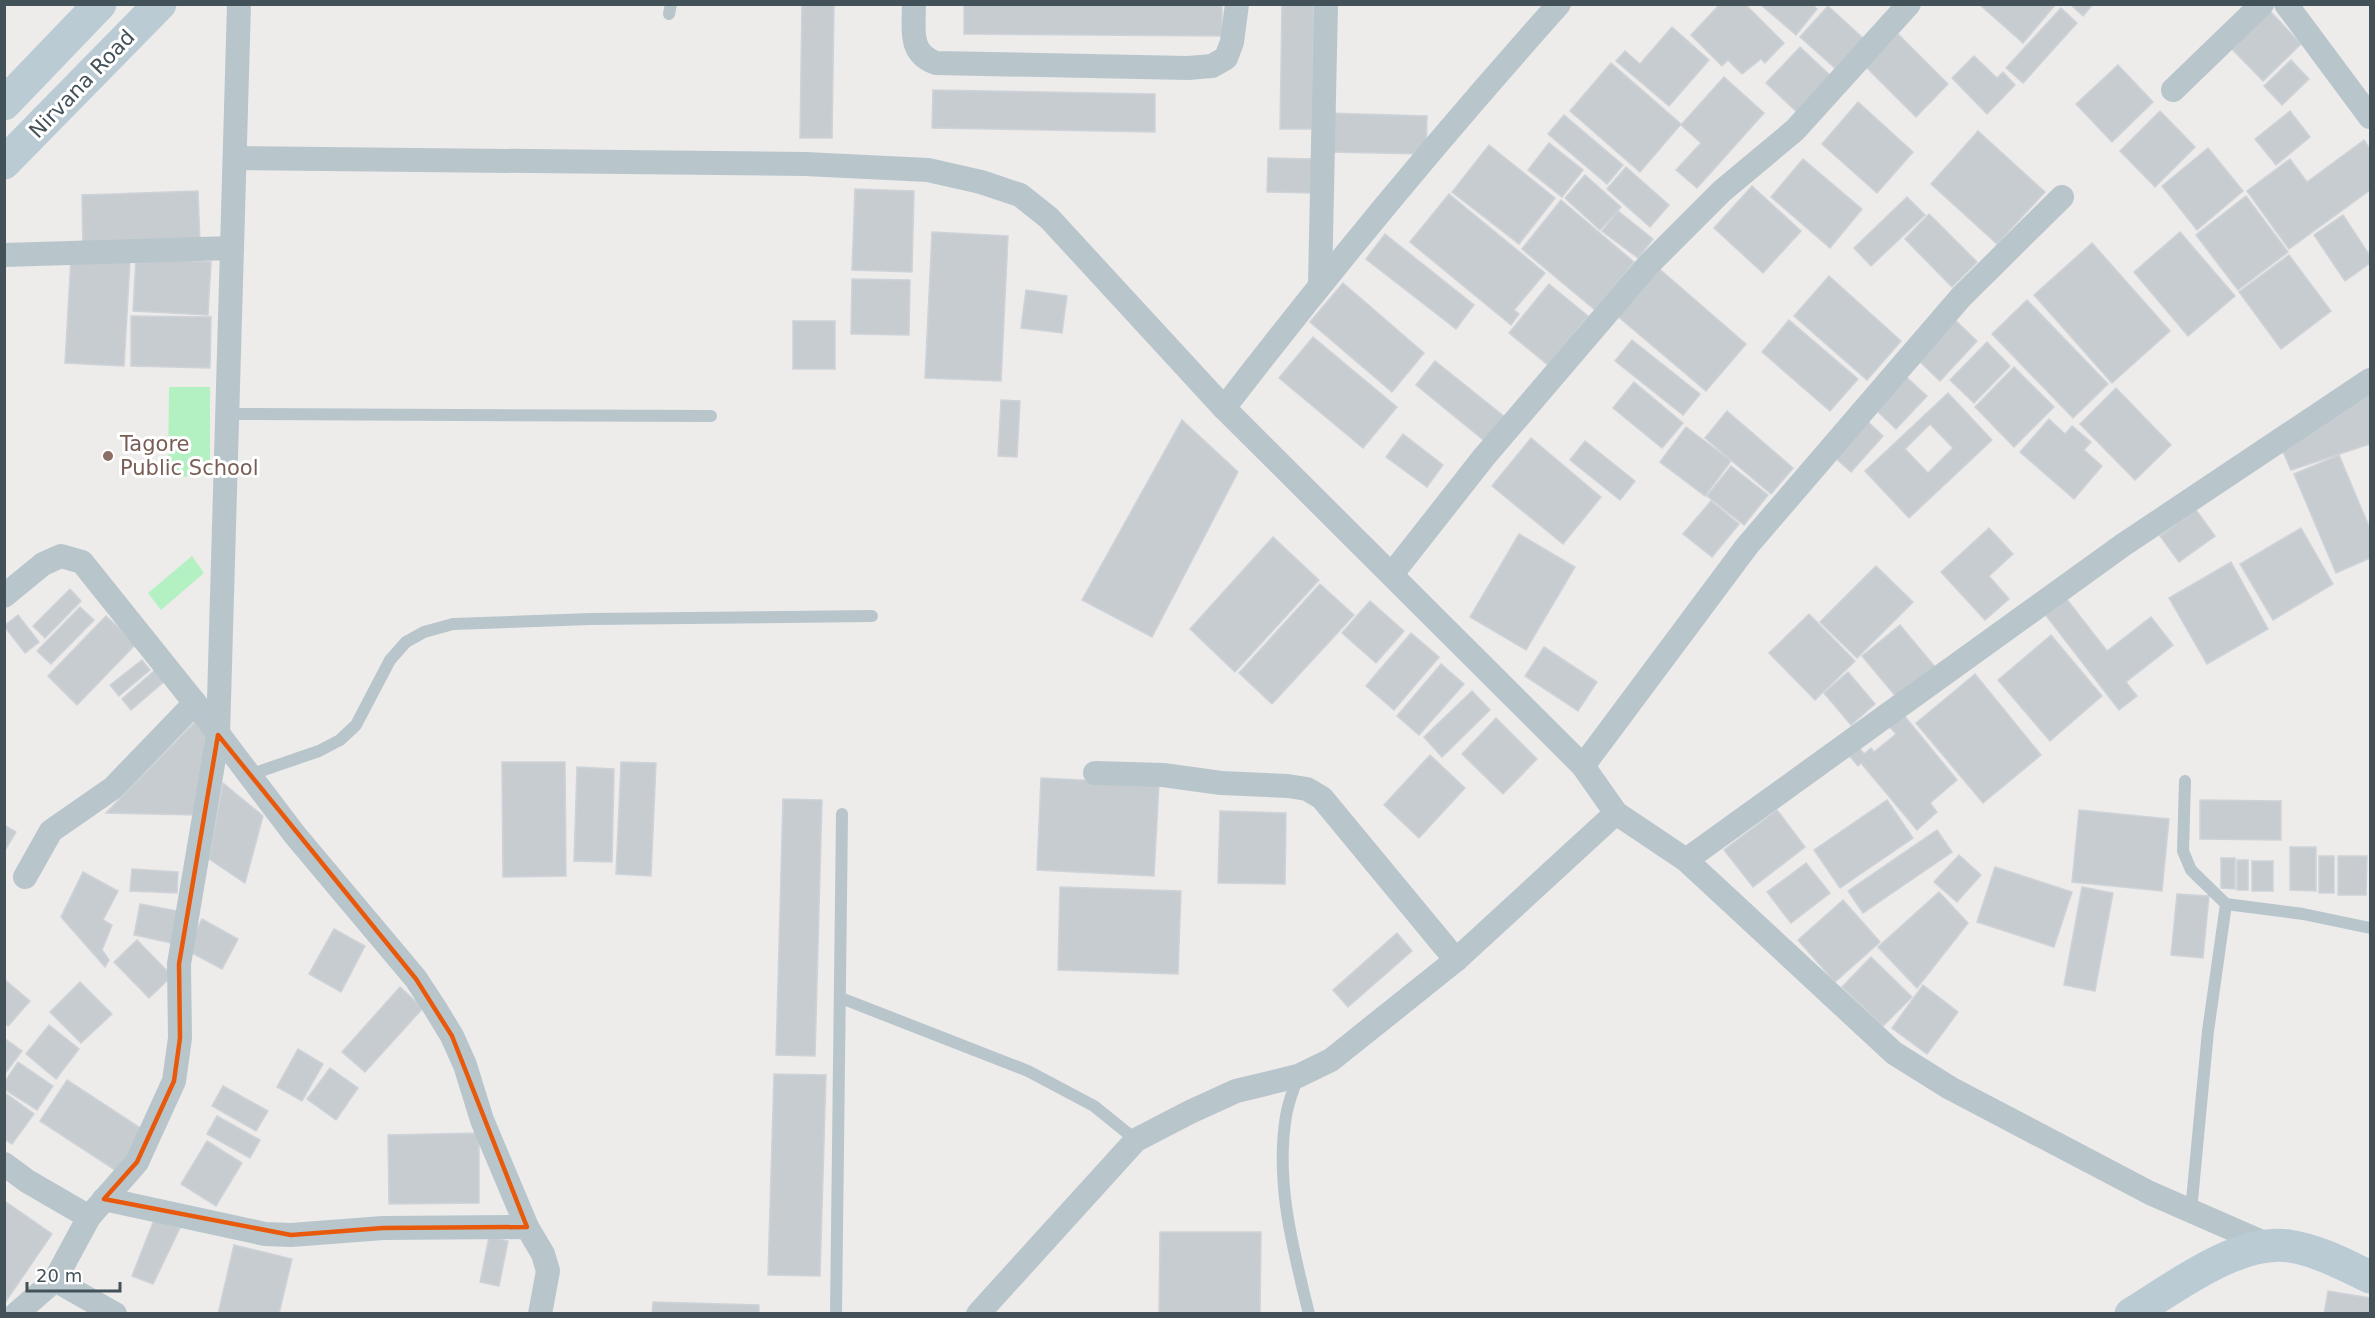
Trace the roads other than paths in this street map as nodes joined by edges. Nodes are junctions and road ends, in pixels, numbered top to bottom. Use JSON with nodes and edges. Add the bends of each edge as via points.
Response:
{"nodes":[{"id":1,"x":100,"y":4,"type":"edge"},
{"id":2,"x":160,"y":4,"type":"edge"},
{"id":3,"x":239,"y":4,"type":"edge"},
{"id":4,"x":914,"y":4,"type":"edge"},
{"id":5,"x":1237,"y":4,"type":"edge"},
{"id":6,"x":1326,"y":4,"type":"edge"},
{"id":7,"x":1559,"y":4,"type":"edge"},
{"id":8,"x":1909,"y":4,"type":"edge"},
{"id":9,"x":2262,"y":4,"type":"edge"},
{"id":10,"x":2286,"y":4,"type":"edge"},
{"id":11,"x":2173,"y":90,"type":"dead end"},
{"id":12,"x":4,"y":104,"type":"edge"},
{"id":13,"x":2370,"y":117,"type":"edge"},
{"id":14,"x":235,"y":158,"type":"junction"},
{"id":15,"x":4,"y":163,"type":"edge"},
{"id":16,"x":2062,"y":197,"type":"dead end"},
{"id":17,"x":232,"y":248,"type":"junction"},
{"id":18,"x":4,"y":255,"type":"edge"},
{"id":19,"x":1320,"y":284,"type":"junction"},
{"id":20,"x":2370,"y":380,"type":"edge"},
{"id":21,"x":1224,"y":408,"type":"junction"},
{"id":22,"x":227,"y":414,"type":"junction"},
{"id":23,"x":711,"y":416,"type":"dead end"},
{"id":24,"x":1392,"y":574,"type":"junction"},
{"id":25,"x":4,"y":596,"type":"edge"},
{"id":26,"x":872,"y":616,"type":"dead end"},
{"id":27,"x":195,"y":703,"type":"junction"},
{"id":28,"x":218,"y":735,"type":"junction"},
{"id":29,"x":1583,"y":766,"type":"junction"},
{"id":30,"x":1095,"y":773,"type":"dead end"},
{"id":31,"x":249,"y":775,"type":"junction"},
{"id":32,"x":2185,"y":781,"type":"dead end"},
{"id":33,"x":1616,"y":813,"type":"junction"},
{"id":34,"x":842,"y":814,"type":"dead end"},
{"id":35,"x":1686,"y":861,"type":"junction"},
{"id":36,"x":25,"y":877,"type":"dead end"},
{"id":37,"x":2226,"y":904,"type":"junction"},
{"id":38,"x":2370,"y":928,"type":"edge"},
{"id":39,"x":1456,"y":960,"type":"junction"},
{"id":40,"x":841,"y":998,"type":"junction"},
{"id":41,"x":1298,"y":1076,"type":"junction"},
{"id":42,"x":1136,"y":1140,"type":"junction"},
{"id":43,"x":4,"y":1164,"type":"edge"},
{"id":44,"x":96,"y":1208,"type":"junction"},
{"id":45,"x":2191,"y":1210,"type":"junction"},
{"id":46,"x":527,"y":1227,"type":"junction"},
{"id":47,"x":2271,"y":1245,"type":"junction"},
{"id":48,"x":2370,"y":1276,"type":"edge"},
{"id":49,"x":55,"y":1280,"type":"junction"},
{"id":50,"x":16,"y":1314,"type":"edge"},
{"id":51,"x":115,"y":1314,"type":"edge"},
{"id":52,"x":540,"y":1314,"type":"edge"},
{"id":53,"x":836,"y":1314,"type":"edge"},
{"id":54,"x":978,"y":1314,"type":"edge"},
{"id":55,"x":1309,"y":1314,"type":"edge"},
{"id":56,"x":2131,"y":1314,"type":"edge"}],
"edges":[{"from":1,"to":12,"type":"main road","name":"Nirvana Road"},
{"from":2,"to":15,"type":"main road","name":"Nirvana Road"},
{"from":3,"to":14,"type":"street"},
{"from":4,"to":5,"type":"street","via":[[914,40],[924,58],[936,63],[1188,68],[1212,66],[1226,58]]},
{"from":6,"to":19,"type":"street"},
{"from":7,"to":19,"type":"street"},
{"from":8,"to":24,"type":"street","via":[[1795,130],[1722,191],[1649,264],[1484,457]]},
{"from":9,"to":11,"type":"street"},
{"from":10,"to":13,"type":"street"},
{"from":14,"to":17,"type":"street"},
{"from":14,"to":21,"type":"street","via":[[805,164],[928,170],[981,182],[1020,195],[1049,218]]},
{"from":16,"to":29,"type":"street","via":[[1961,297],[1747,546]]},
{"from":17,"to":18,"type":"street"},
{"from":17,"to":22,"type":"street"},
{"from":19,"to":21,"type":"street"},
{"from":20,"to":35,"type":"street","via":[[2123,545]]},
{"from":21,"to":24,"type":"street"},
{"from":22,"to":23,"type":"lane"},
{"from":22,"to":28,"type":"street"},
{"from":24,"to":29,"type":"street"},
{"from":25,"to":27,"type":"street","via":[[44,564],[61,556],[81,562]]},
{"from":26,"to":31,"type":"lane","via":[[453,624],[406,642],[390,660],[356,725],[340,740],[320,751]]},
{"from":27,"to":28,"type":"street"},
{"from":27,"to":36,"type":"street","via":[[113,788],[51,831]]},
{"from":28,"to":31,"type":"street"},
{"from":28,"to":44,"type":"street","via":[[179,964],[180,1038],[174,1081],[137,1162]]},
{"from":29,"to":33,"type":"street"},
{"from":30,"to":39,"type":"street","via":[[1163,775],[1307,789],[1322,798]]},
{"from":31,"to":46,"type":"street","via":[[416,979],[435,1008],[465,1065],[482,1120]]},
{"from":32,"to":37,"type":"lane","via":[[2183,851],[2191,870]]},
{"from":33,"to":35,"type":"street"},
{"from":33,"to":39,"type":"street"},
{"from":34,"to":40,"type":"lane"},
{"from":35,"to":45,"type":"street","via":[[1894,1053],[1950,1088],[2150,1194]]},
{"from":37,"to":38,"type":"lane"},
{"from":37,"to":45,"type":"lane","via":[[2208,1031]]},
{"from":39,"to":41,"type":"street","via":[[1331,1060]]},
{"from":40,"to":42,"type":"lane","via":[[1028,1071],[1094,1106]]},
{"from":40,"to":53,"type":"lane"},
{"from":41,"to":42,"type":"street","via":[[1236,1091]]},
{"from":41,"to":55,"type":"lane","via":[[1286,1114],[1286,1200],[1289,1231]]},
{"from":42,"to":54,"type":"street"},
{"from":43,"to":44,"type":"street","via":[[27,1181]]},
{"from":44,"to":46,"type":"street","via":[[265,1234]]},
{"from":44,"to":49,"type":"street"},
{"from":45,"to":47,"type":"street"},
{"from":46,"to":52,"type":"street","via":[[548,1271]]},
{"from":47,"to":48,"type":"main road","via":[[2318,1254]]},
{"from":47,"to":56,"type":"main road","via":[[2249,1249],[2206,1269]]},
{"from":49,"to":50,"type":"street"},
{"from":49,"to":51,"type":"street"}]}
